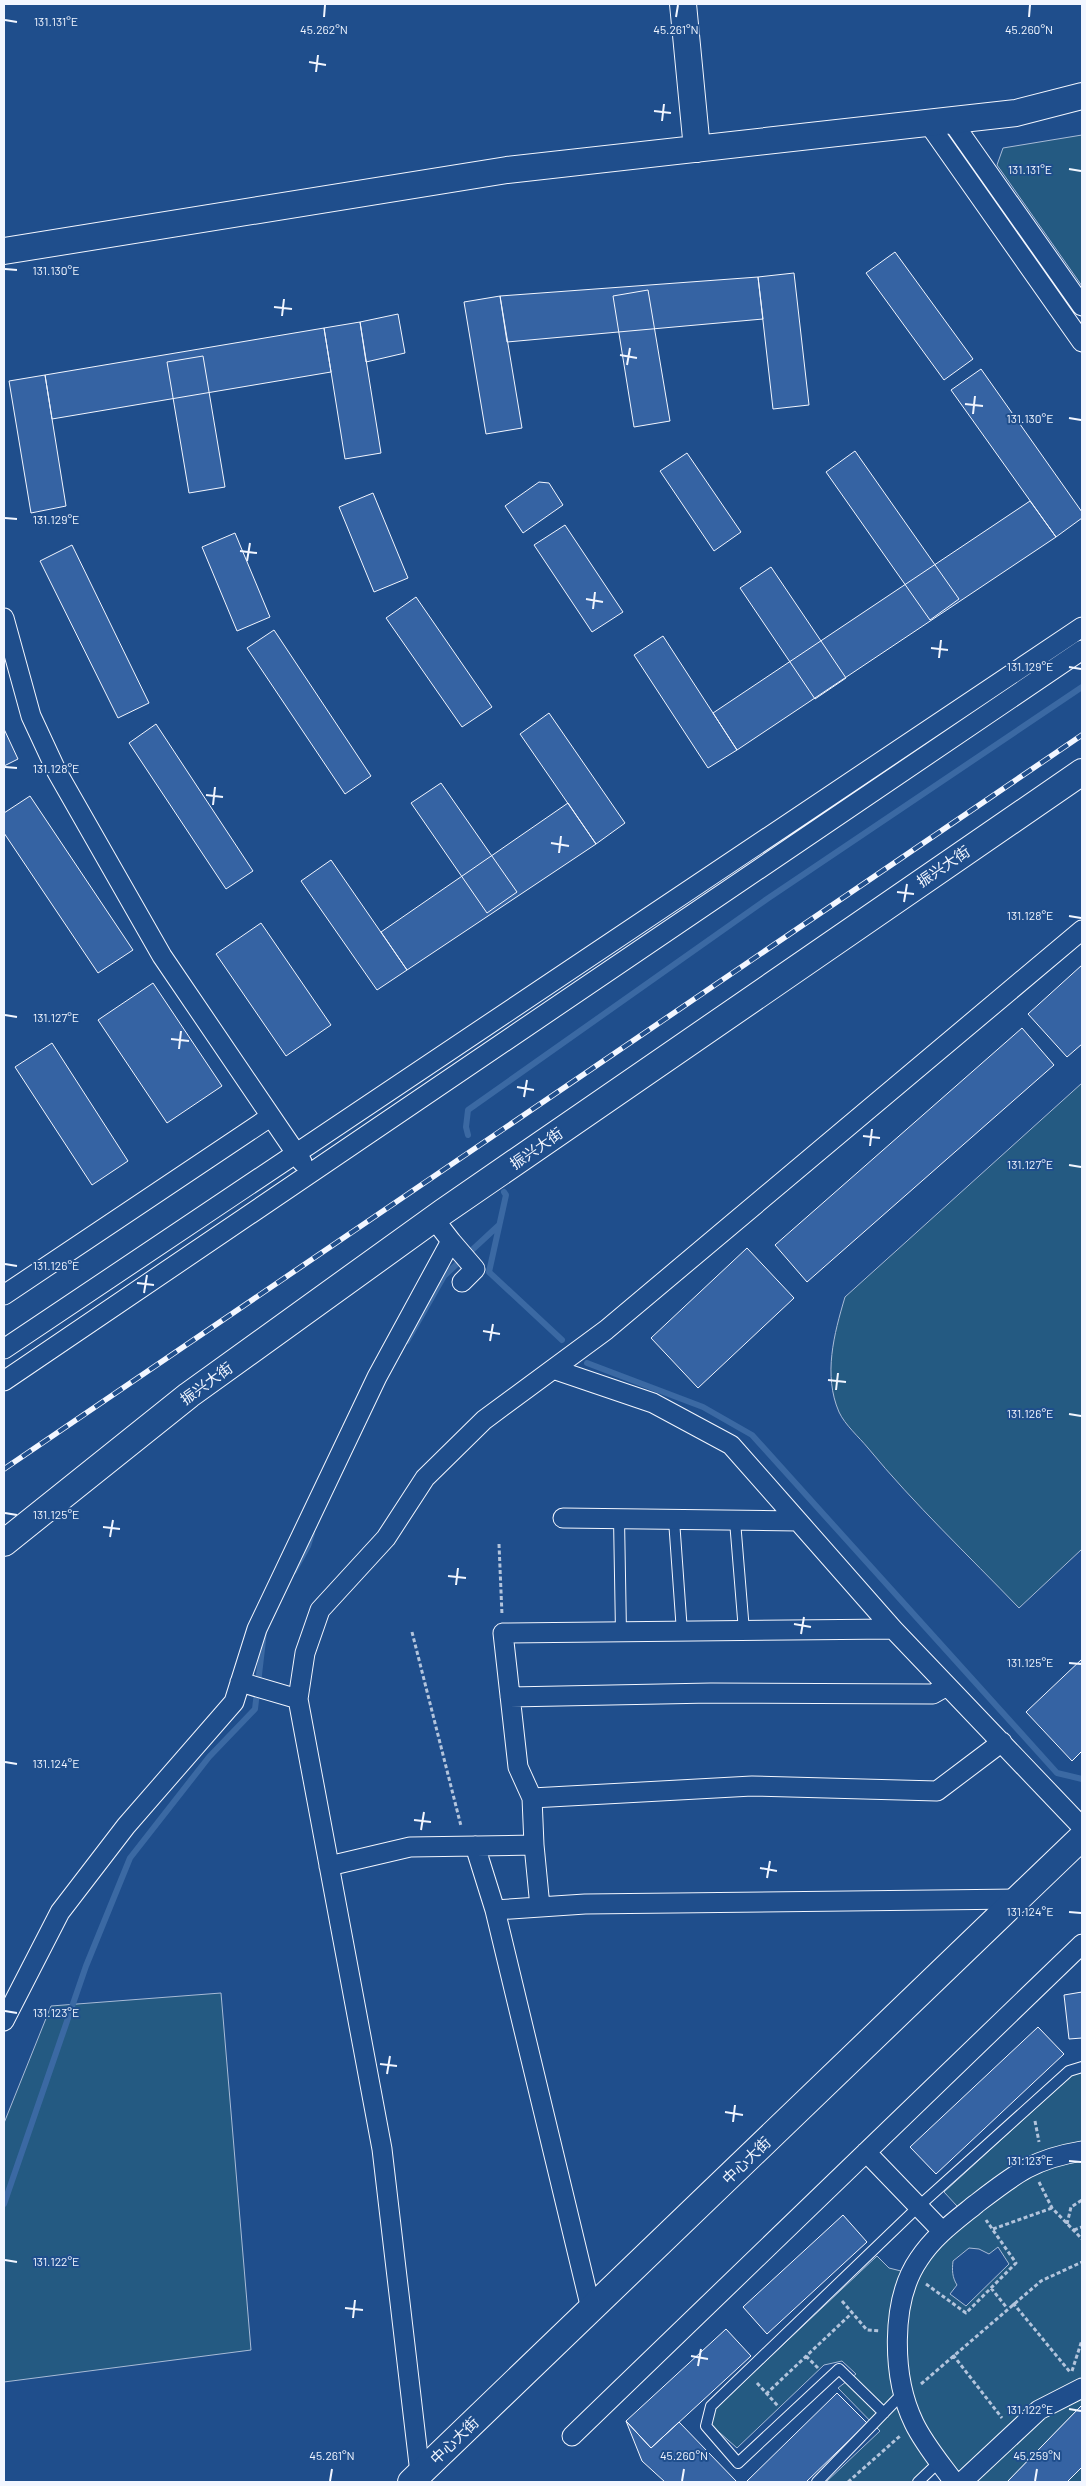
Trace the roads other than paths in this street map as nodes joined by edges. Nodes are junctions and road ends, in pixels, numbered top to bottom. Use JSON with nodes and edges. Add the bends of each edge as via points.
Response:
{"nodes":[{"id":1,"x":683,"y":4,"type":"edge"},
{"id":2,"x":1082,"y":96,"type":"edge"},
{"id":3,"x":939,"y":122,"type":"junction"},
{"id":4,"x":697,"y":149,"type":"junction"},
{"id":5,"x":4,"y":251,"type":"edge"},
{"id":6,"x":1082,"y":306,"type":"edge"},
{"id":7,"x":1082,"y":342,"type":"edge"},
{"id":8,"x":4,"y":618,"type":"edge"},
{"id":9,"x":1082,"y":628,"type":"edge"},
{"id":10,"x":1082,"y":650,"type":"edge"},
{"id":11,"x":1082,"y":772,"type":"edge"},
{"id":12,"x":1082,"y":930,"type":"edge"},
{"id":13,"x":270,"y":1118,"type":"junction"},
{"id":14,"x":310,"y":1173,"type":"junction"},
{"id":15,"x":434,"y":1219,"type":"junction"},
{"id":16,"x":451,"y":1241,"type":"junction"},
{"id":17,"x":462,"y":1282,"type":"dead end"},
{"id":18,"x":4,"y":1295,"type":"edge"},
{"id":19,"x":4,"y":1348,"type":"edge"},
{"id":20,"x":553,"y":1368,"type":"junction"},
{"id":21,"x":4,"y":1381,"type":"edge"},
{"id":22,"x":562,"y":1518,"type":"dead end"},
{"id":23,"x":620,"y":1519,"type":"junction"},
{"id":24,"x":674,"y":1520,"type":"junction"},
{"id":25,"x":735,"y":1520,"type":"junction"},
{"id":26,"x":798,"y":1522,"type":"junction"},
{"id":27,"x":4,"y":1542,"type":"edge"},
{"id":28,"x":893,"y":1629,"type":"junction"},
{"id":29,"x":744,"y":1631,"type":"junction"},
{"id":30,"x":621,"y":1632,"type":"junction"},
{"id":31,"x":682,"y":1632,"type":"junction"},
{"id":32,"x":240,"y":1682,"type":"junction"},
{"id":33,"x":947,"y":1686,"type":"junction"},
{"id":34,"x":510,"y":1697,"type":"junction"},
{"id":35,"x":298,"y":1699,"type":"junction"},
{"id":36,"x":1002,"y":1742,"type":"junction"},
{"id":37,"x":532,"y":1798,"type":"junction"},
{"id":38,"x":1082,"y":1827,"type":"edge"},
{"id":39,"x":1082,"y":1837,"type":"edge"},
{"id":40,"x":534,"y":1845,"type":"junction"},
{"id":41,"x":470,"y":1846,"type":"junction"},
{"id":42,"x":329,"y":1866,"type":"junction"},
{"id":43,"x":1018,"y":1899,"type":"junction"},
{"id":44,"x":540,"y":1907,"type":"junction"},
{"id":45,"x":495,"y":1910,"type":"junction"},
{"id":46,"x":1082,"y":1944,"type":"edge"},
{"id":47,"x":4,"y":2021,"type":"edge"},
{"id":48,"x":1082,"y":2067,"type":"edge"},
{"id":49,"x":1082,"y":2151,"type":"edge"},
{"id":50,"x":866,"y":2152,"type":"junction"},
{"id":51,"x":919,"y":2206,"type":"junction"},
{"id":52,"x":942,"y":2231,"type":"junction"},
{"id":53,"x":590,"y":2309,"type":"junction"},
{"id":54,"x":1082,"y":2388,"type":"edge"},
{"id":55,"x":903,"y":2394,"type":"junction"},
{"id":56,"x":884,"y":2413,"type":"junction"},
{"id":57,"x":572,"y":2436,"type":"dead end"},
{"id":58,"x":940,"y":2462,"type":"junction"},
{"id":59,"x":415,"y":2478,"type":"edge"},
{"id":60,"x":817,"y":2482,"type":"edge"},
{"id":61,"x":918,"y":2482,"type":"edge"},
{"id":62,"x":954,"y":2482,"type":"edge"},
{"id":63,"x":962,"y":2482,"type":"edge"}],
"edges":[{"from":1,"to":4,"type":"street"},
{"from":2,"to":3,"type":"street","via":[[1016,113]]},
{"from":3,"to":4,"type":"street"},
{"from":3,"to":6,"type":"street"},
{"from":3,"to":7,"type":"street"},
{"from":4,"to":5,"type":"street","via":[[507,170]]},
{"from":8,"to":13,"type":"street","via":[[31,716],[57,772],[162,956]]},
{"from":9,"to":19,"type":"street"},
{"from":10,"to":14,"type":"street"},
{"from":11,"to":15,"type":"street","name":"振兴大街"},
{"from":12,"to":20,"type":"street","via":[[606,1330]]},
{"from":13,"to":14,"type":"street"},
{"from":13,"to":18,"type":"street"},
{"from":14,"to":21,"type":"street"},
{"from":15,"to":16,"type":"street"},
{"from":15,"to":27,"type":"street","name":"振兴大街","via":[[188,1396]]},
{"from":16,"to":17,"type":"street","via":[[475,1269]]},
{"from":16,"to":32,"type":"street","via":[[377,1377],[314,1508],[257,1629]]},
{"from":20,"to":26,"type":"street","via":[[653,1403],[731,1445]]},
{"from":20,"to":35,"type":"street","via":[[484,1420],[425,1478],[386,1538],[320,1610],[304,1654]]},
{"from":22,"to":23,"type":"street"},
{"from":23,"to":24,"type":"street"},
{"from":23,"to":30,"type":"lane"},
{"from":24,"to":25,"type":"street"},
{"from":24,"to":31,"type":"lane"},
{"from":25,"to":26,"type":"street"},
{"from":25,"to":29,"type":"lane"},
{"from":26,"to":28,"type":"street"},
{"from":28,"to":29,"type":"street"},
{"from":28,"to":33,"type":"street"},
{"from":29,"to":31,"type":"street"},
{"from":30,"to":31,"type":"street"},
{"from":30,"to":34,"type":"street","via":[[503,1633]]},
{"from":32,"to":35,"type":"street"},
{"from":32,"to":47,"type":"street","via":[[234,1702],[126,1826],[60,1912]]},
{"from":33,"to":34,"type":"street","via":[[933,1694],[711,1693]]},
{"from":33,"to":36,"type":"street"},
{"from":34,"to":37,"type":"street","via":[[518,1766]]},
{"from":35,"to":42,"type":"street"},
{"from":36,"to":37,"type":"street","via":[[937,1791],[752,1786]]},
{"from":36,"to":38,"type":"street"},
{"from":37,"to":40,"type":"street"},
{"from":39,"to":43,"type":"street","name":"中心大街"},
{"from":40,"to":41,"type":"street"},
{"from":40,"to":44,"type":"street"},
{"from":41,"to":42,"type":"street","via":[[410,1847]]},
{"from":41,"to":45,"type":"street"},
{"from":42,"to":59,"type":"street","via":[[382,2149]]},
{"from":43,"to":44,"type":"street"},
{"from":43,"to":53,"type":"street","name":"中心大街"},
{"from":44,"to":45,"type":"street"},
{"from":45,"to":53,"type":"street"},
{"from":46,"to":50,"type":"street"},
{"from":48,"to":51,"type":"lane","via":[[1069,2071]]},
{"from":49,"to":52,"type":"street","via":[[1056,2155],[1019,2171]]},
{"from":50,"to":51,"type":"street"},
{"from":50,"to":57,"type":"street"},
{"from":51,"to":52,"type":"street"},
{"from":51,"to":56,"type":"lane","via":[[711,2406],[706,2426],[738,2463],[840,2369]]},
{"from":52,"to":55,"type":"street","via":[[918,2259],[904,2289],[898,2332]]},
{"from":53,"to":59,"type":"street","name":"中心大街"},
{"from":54,"to":63,"type":"street","via":[[1040,2410]]},
{"from":55,"to":56,"type":"lane"},
{"from":55,"to":58,"type":"street","via":[[914,2423]]},
{"from":56,"to":60,"type":"lane"},
{"from":58,"to":61,"type":"lane"},
{"from":58,"to":62,"type":"street"}]}
